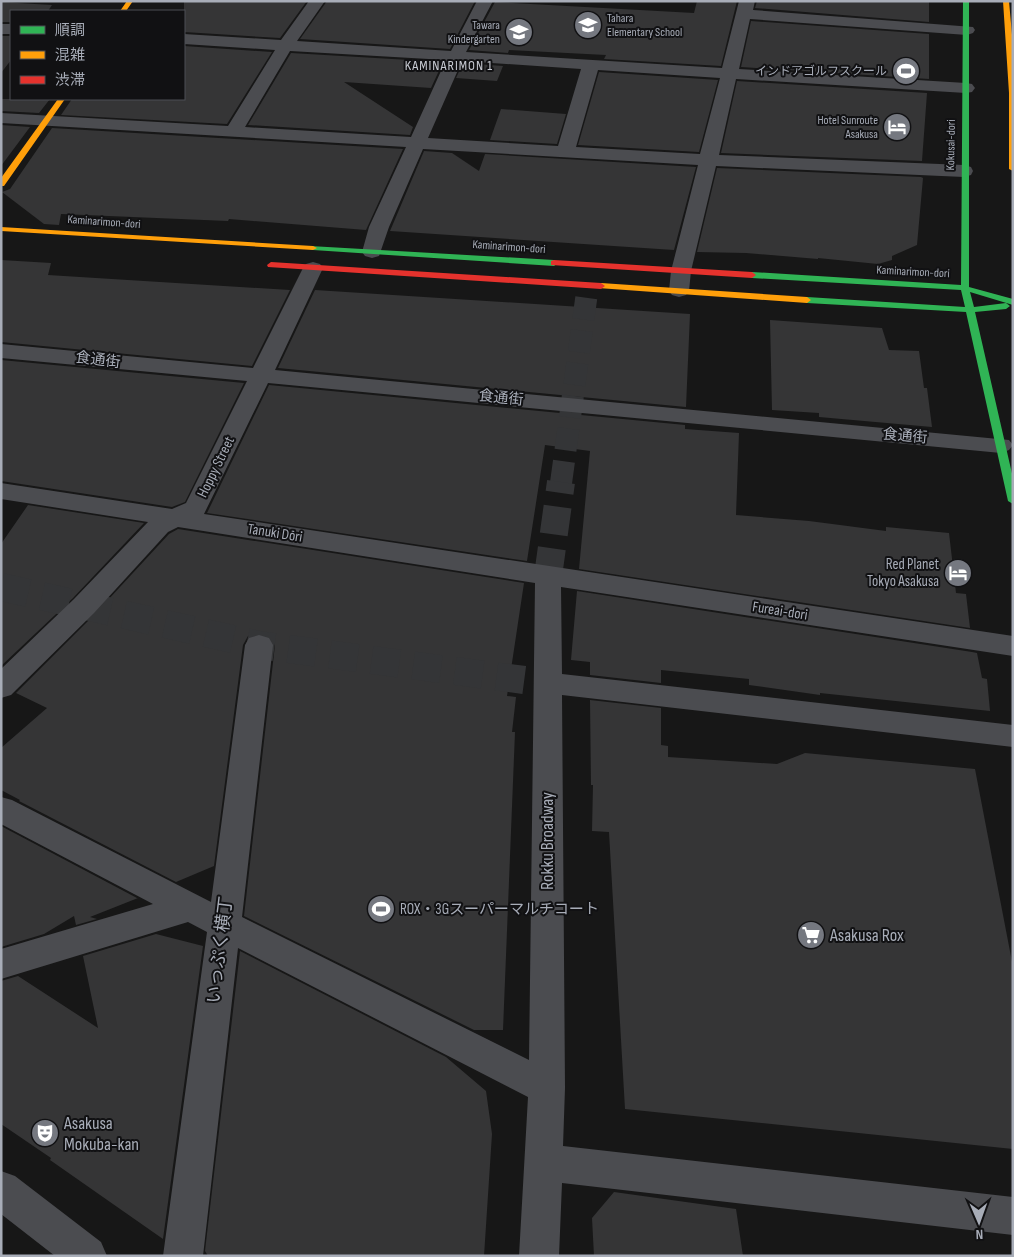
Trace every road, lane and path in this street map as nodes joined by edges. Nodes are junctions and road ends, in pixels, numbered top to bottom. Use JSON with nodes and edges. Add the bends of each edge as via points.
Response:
{"nodes":[{"id":1,"x":317,"y":1,"type":"edge"},
{"id":2,"x":484,"y":1,"type":"edge"},
{"id":3,"x":966,"y":1,"type":"edge"},
{"id":4,"x":1006,"y":1,"type":"edge"},
{"id":5,"x":746,"y":8,"type":"edge"},
{"id":6,"x":967,"y":30,"type":"junction"},
{"id":7,"x":185,"y":39,"type":"edge"},
{"id":8,"x":285,"y":46,"type":"junction"},
{"id":9,"x":456,"y":56,"type":"junction"},
{"id":10,"x":591,"y":64,"type":"junction"},
{"id":11,"x":730,"y":73,"type":"junction"},
{"id":12,"x":966,"y":88,"type":"junction"},
{"id":13,"x":60,"y":100,"type":"edge"},
{"id":14,"x":1,"y":118,"type":"edge"},
{"id":15,"x":46,"y":120,"type":"junction"},
{"id":16,"x":234,"y":131,"type":"junction"},
{"id":17,"x":419,"y":142,"type":"junction"},
{"id":18,"x":565,"y":152,"type":"junction"},
{"id":19,"x":708,"y":160,"type":"junction"},
{"id":20,"x":1013,"y":169,"type":"edge"},
{"id":21,"x":964,"y":170,"type":"junction"},
{"id":22,"x":1,"y":184,"type":"edge"},
{"id":23,"x":1,"y":229,"type":"edge"},
{"id":24,"x":372,"y":252,"type":"junction"},
{"id":25,"x":255,"y":264,"type":"dead end"},
{"id":26,"x":313,"y":268,"type":"junction"},
{"id":27,"x":680,"y":281,"type":"junction"},
{"id":28,"x":965,"y":288,"type":"junction"},
{"id":29,"x":1013,"y":303,"type":"edge"},
{"id":30,"x":969,"y":310,"type":"junction"},
{"id":31,"x":1,"y":351,"type":"edge"},
{"id":32,"x":262,"y":376,"type":"junction"},
{"id":33,"x":1002,"y":445,"type":"junction"},
{"id":34,"x":1,"y":491,"type":"edge"},
{"id":35,"x":1013,"y":501,"type":"edge"},
{"id":36,"x":176,"y":517,"type":"junction"},
{"id":37,"x":548,"y":576,"type":"junction"},
{"id":38,"x":259,"y":645,"type":"dead end"},
{"id":39,"x":1013,"y":646,"type":"edge"},
{"id":40,"x":547,"y":683,"type":"junction"},
{"id":41,"x":1,"y":687,"type":"edge"},
{"id":42,"x":1013,"y":736,"type":"edge"},
{"id":43,"x":1,"y":810,"type":"edge"},
{"id":44,"x":190,"y":907,"type":"junction"},
{"id":45,"x":223,"y":923,"type":"junction"},
{"id":46,"x":1,"y":964,"type":"edge"},
{"id":47,"x":547,"y":1088,"type":"junction"},
{"id":48,"x":542,"y":1162,"type":"junction"},
{"id":49,"x":1,"y":1190,"type":"edge"},
{"id":50,"x":1013,"y":1216,"type":"edge"},
{"id":51,"x":87,"y":1256,"type":"edge"},
{"id":52,"x":183,"y":1256,"type":"edge"},
{"id":53,"x":539,"y":1256,"type":"edge"}],
"edges":[{"from":1,"to":8,"type":"street"},
{"from":2,"to":9,"type":"street"},
{"from":3,"to":6,"type":"street","name":"Kokusai-dori"},
{"from":4,"to":20,"type":"street","via":[[1013,93]]},
{"from":5,"to":6,"type":"street"},
{"from":5,"to":11,"type":"street"},
{"from":6,"to":12,"type":"street","name":"Kokusai-dori"},
{"from":7,"to":8,"type":"street"},
{"from":8,"to":9,"type":"street"},
{"from":8,"to":16,"type":"street"},
{"from":9,"to":10,"type":"street"},
{"from":9,"to":17,"type":"street"},
{"from":10,"to":11,"type":"street"},
{"from":10,"to":18,"type":"street"},
{"from":11,"to":12,"type":"street"},
{"from":11,"to":19,"type":"street"},
{"from":12,"to":21,"type":"street","name":"Kokusai-dori"},
{"from":13,"to":15,"type":"street"},
{"from":14,"to":15,"type":"street"},
{"from":15,"to":16,"type":"street"},
{"from":15,"to":22,"type":"street"},
{"from":16,"to":17,"type":"street"},
{"from":17,"to":18,"type":"street"},
{"from":17,"to":24,"type":"street","via":[[379,227]]},
{"from":18,"to":19,"type":"street"},
{"from":19,"to":21,"type":"street"},
{"from":19,"to":27,"type":"street"},
{"from":21,"to":28,"type":"street","name":"Kokusai-dori"},
{"from":23,"to":24,"type":"street","name":"Kaminarimon-dori"},
{"from":24,"to":27,"type":"street","name":"Kaminarimon-dori"},
{"from":25,"to":26,"type":"street","name":"Kaminarimon-dori"},
{"from":26,"to":27,"type":"street","name":"Kaminarimon-dori"},
{"from":26,"to":32,"type":"street","name":"Hoppy Street"},
{"from":27,"to":28,"type":"street","name":"Kaminarimon-dori"},
{"from":27,"to":30,"type":"street","name":"Kaminarimon-dori"},
{"from":28,"to":29,"type":"street","name":"Kaminarimon-dori"},
{"from":28,"to":30,"type":"street","name":"Kokusai-dori"},
{"from":29,"to":30,"type":"street","name":"Kaminarimon-dori"},
{"from":30,"to":33,"type":"street"},
{"from":31,"to":32,"type":"street","name":"食通街"},
{"from":32,"to":33,"type":"street","name":"食通街"},
{"from":32,"to":36,"type":"street","name":"Hoppy Street","via":[[196,508]]},
{"from":33,"to":35,"type":"street"},
{"from":34,"to":36,"type":"street","name":"Tanuki Dōri"},
{"from":36,"to":37,"type":"street","name":"Tanuki Dōri"},
{"from":36,"to":41,"type":"street","name":"Hoppy Street","via":[[160,526]]},
{"from":37,"to":39,"type":"street","name":"Fureai-dori"},
{"from":37,"to":40,"type":"street","name":"Rokku Broadway"},
{"from":38,"to":45,"type":"street","name":"いっぷく横丁"},
{"from":40,"to":42,"type":"street"},
{"from":40,"to":47,"type":"street","name":"Rokku Broadway"},
{"from":43,"to":44,"type":"street"},
{"from":44,"to":45,"type":"street"},
{"from":44,"to":46,"type":"street"},
{"from":45,"to":47,"type":"street"},
{"from":45,"to":52,"type":"street","name":"いっぷく横丁"},
{"from":47,"to":48,"type":"street","name":"Rokku Broadway"},
{"from":48,"to":50,"type":"street"},
{"from":48,"to":53,"type":"street","name":"Rokku Broadway"},
{"from":49,"to":51,"type":"street"}]}
